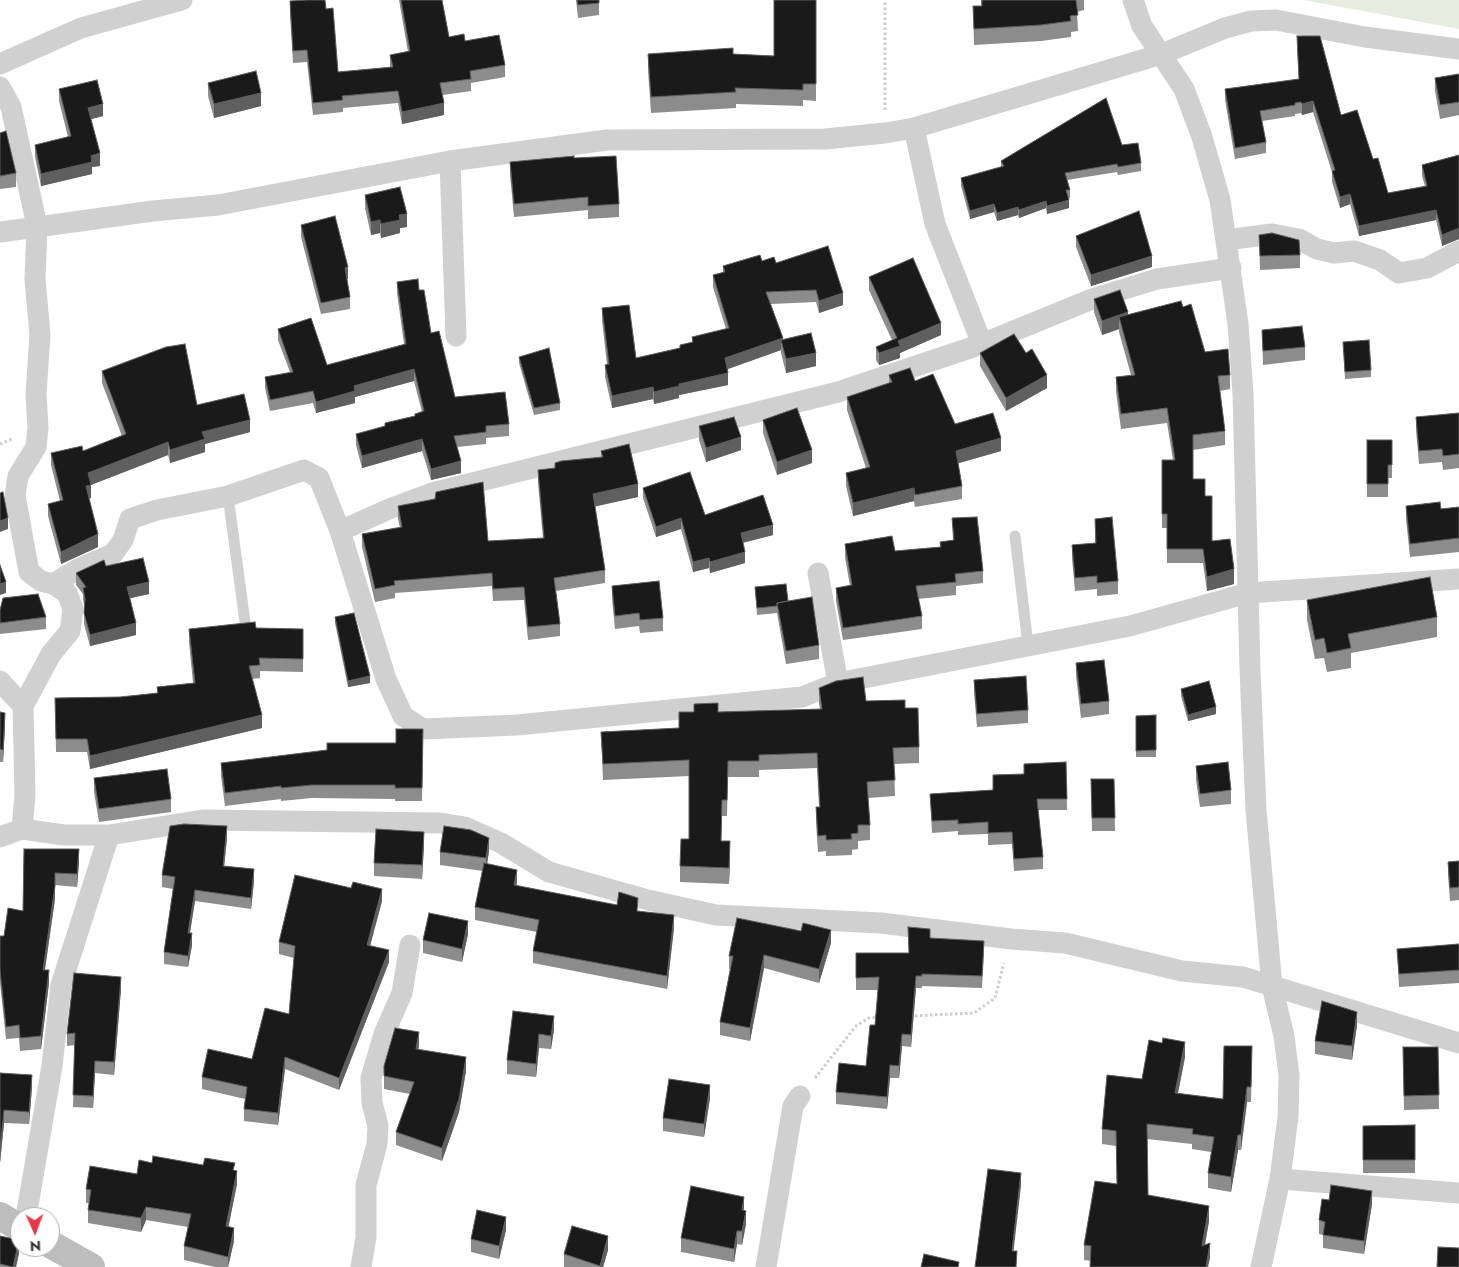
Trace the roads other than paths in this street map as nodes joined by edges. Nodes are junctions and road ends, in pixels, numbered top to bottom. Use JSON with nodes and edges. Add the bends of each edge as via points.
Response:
{"nodes":[{"id":1,"x":182,"y":0,"type":"edge"},
{"id":2,"x":1133,"y":0,"type":"edge"},
{"id":3,"x":1459,"y":49,"type":"edge"},
{"id":4,"x":1162,"y":54,"type":"junction"},
{"id":5,"x":0,"y":64,"type":"edge"},
{"id":6,"x":0,"y":87,"type":"edge"},
{"id":7,"x":914,"y":128,"type":"junction"},
{"id":8,"x":450,"y":161,"type":"junction"},
{"id":9,"x":37,"y":226,"type":"junction"},
{"id":10,"x":0,"y":232,"type":"edge"},
{"id":11,"x":1226,"y":240,"type":"junction"},
{"id":12,"x":1459,"y":251,"type":"edge"},
{"id":13,"x":1231,"y":268,"type":"junction"},
{"id":14,"x":456,"y":336,"type":"dead end"},
{"id":15,"x":982,"y":344,"type":"junction"},
{"id":16,"x":228,"y":496,"type":"junction"},
{"id":17,"x":340,"y":532,"type":"junction"},
{"id":18,"x":1015,"y":536,"type":"dead end"},
{"id":19,"x":818,"y":573,"type":"dead end"},
{"id":20,"x":1459,"y":579,"type":"edge"},
{"id":21,"x":53,"y":584,"type":"junction"},
{"id":22,"x":1248,"y":593,"type":"junction"},
{"id":23,"x":246,"y":629,"type":"edge"},
{"id":24,"x":1028,"y":645,"type":"junction"},
{"id":25,"x":0,"y":681,"type":"edge"},
{"id":26,"x":838,"y":683,"type":"junction"},
{"id":27,"x":22,"y":706,"type":"junction"},
{"id":28,"x":22,"y":829,"type":"junction"},
{"id":29,"x":109,"y":835,"type":"junction"},
{"id":30,"x":0,"y":837,"type":"edge"},
{"id":31,"x":410,"y":945,"type":"dead end"},
{"id":32,"x":1272,"y":986,"type":"junction"},
{"id":33,"x":1459,"y":1043,"type":"edge"},
{"id":34,"x":800,"y":1096,"type":"road end"},
{"id":35,"x":1280,"y":1179,"type":"junction"},
{"id":36,"x":1459,"y":1193,"type":"edge"},
{"id":37,"x":28,"y":1207,"type":"edge"},
{"id":38,"x":60,"y":1255,"type":"edge"},
{"id":39,"x":91,"y":1267,"type":"edge"},
{"id":40,"x":361,"y":1267,"type":"edge"},
{"id":41,"x":766,"y":1267,"type":"edge"},
{"id":42,"x":1261,"y":1267,"type":"edge"}],
"edges":[{"from":1,"to":5,"type":"street","via":[[81,28]]},
{"from":2,"to":4,"type":"street","via":[[1142,26]]},
{"from":3,"to":4,"type":"street","via":[[1365,37],[1276,20],[1251,21],[1225,28]]},
{"from":4,"to":7,"type":"street"},
{"from":4,"to":11,"type":"street","via":[[1184,89],[1202,137],[1220,200]]},
{"from":6,"to":9,"type":"street","via":[[11,107]]},
{"from":7,"to":8,"type":"street","via":[[825,139],[607,140]]},
{"from":7,"to":15,"type":"street","via":[[936,224]]},
{"from":8,"to":9,"type":"street","via":[[218,205]]},
{"from":8,"to":14,"type":"street"},
{"from":9,"to":10,"type":"street"},
{"from":9,"to":21,"type":"street","via":[[38,428],[36,447],[18,476],[15,496],[29,572]]},
{"from":11,"to":12,"type":"street","via":[[1272,234],[1299,239],[1316,249],[1334,253],[1354,251],[1380,260],[1400,273],[1427,268]]},
{"from":11,"to":13,"type":"street"},
{"from":13,"to":15,"type":"street","via":[[1157,280],[1092,298]]},
{"from":13,"to":22,"type":"street","via":[[1243,394]]},
{"from":15,"to":17,"type":"street","via":[[838,392],[432,493],[389,508]]},
{"from":16,"to":17,"type":"street","via":[[304,470],[319,478]]},
{"from":16,"to":21,"type":"street","via":[[157,510],[130,519],[123,540],[113,554]]},
{"from":16,"to":23,"type":"lane"},
{"from":17,"to":26,"type":"street","via":[[386,679],[403,716],[423,729],[517,725],[802,697]]},
{"from":18,"to":24,"type":"lane"},
{"from":19,"to":26,"type":"street"},
{"from":20,"to":22,"type":"street"},
{"from":21,"to":27,"type":"street","via":[[67,593],[73,609],[70,631],[51,654]]},
{"from":22,"to":24,"type":"street","via":[[1130,626]]},
{"from":22,"to":32,"type":"street","via":[[1256,810]]},
{"from":24,"to":26,"type":"street"},
{"from":25,"to":27,"type":"street"},
{"from":27,"to":28,"type":"street","via":[[25,795]]},
{"from":28,"to":29,"type":"street"},
{"from":28,"to":30,"type":"street"},
{"from":29,"to":32,"type":"street","via":[[203,820],[440,823],[465,827],[501,843],[549,872],[716,915],[881,923],[1010,939],[1065,942],[1182,971],[1243,978]]},
{"from":29,"to":37,"type":"street","via":[[61,985],[52,1066]]},
{"from":31,"to":40,"type":"street","via":[[402,993],[384,1034],[371,1078],[372,1104],[378,1126],[366,1185],[366,1237]]},
{"from":32,"to":33,"type":"street"},
{"from":32,"to":35,"type":"street","via":[[1289,1075],[1288,1117]]},
{"from":34,"to":41,"type":"street","via":[[793,1106]]},
{"from":35,"to":36,"type":"street"},
{"from":35,"to":42,"type":"street"},
{"from":38,"to":39,"type":"street"}]}
